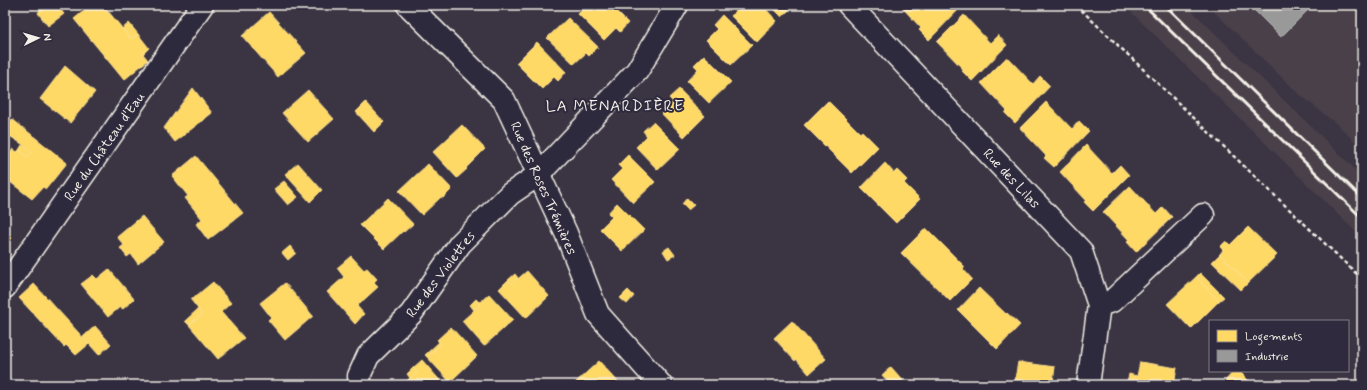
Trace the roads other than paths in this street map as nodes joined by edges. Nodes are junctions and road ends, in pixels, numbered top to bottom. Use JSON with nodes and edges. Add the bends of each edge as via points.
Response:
{"nodes":[{"id":1,"x":202,"y":5,"type":"edge"},
{"id":2,"x":408,"y":5,"type":"edge"},
{"id":3,"x":678,"y":5,"type":"edge"},
{"id":4,"x":848,"y":5,"type":"edge"},
{"id":5,"x":538,"y":175,"type":"junction"},
{"id":6,"x":1203,"y":215,"type":"dead end"},
{"id":7,"x":5,"y":288,"type":"edge"},
{"id":8,"x":1099,"y":305,"type":"junction"},
{"id":9,"x":360,"y":385,"type":"edge"},
{"id":10,"x":661,"y":385,"type":"edge"},
{"id":11,"x":1088,"y":385,"type":"edge"}],
"edges":[{"from":1,"to":7,"type":"street","name":"Rue du Château d'Eau"},
{"from":2,"to":5,"type":"street","name":"Rue des Roses Trémières","via":[[504,100]]},
{"from":3,"to":5,"type":"street","via":[[637,71]]},
{"from":4,"to":8,"type":"street","name":"Rue des Lilas","via":[[1081,251]]},
{"from":5,"to":9,"type":"street","name":"Rue des Violettes","via":[[510,194],[460,244],[411,314],[368,356],[359,376]]},
{"from":5,"to":10,"type":"street","name":"Rue des Roses Trémières","via":[[566,233],[598,314]]},
{"from":6,"to":8,"type":"street","via":[[1112,301]]},
{"from":8,"to":11,"type":"street","name":"Rue des Lilas"}]}
